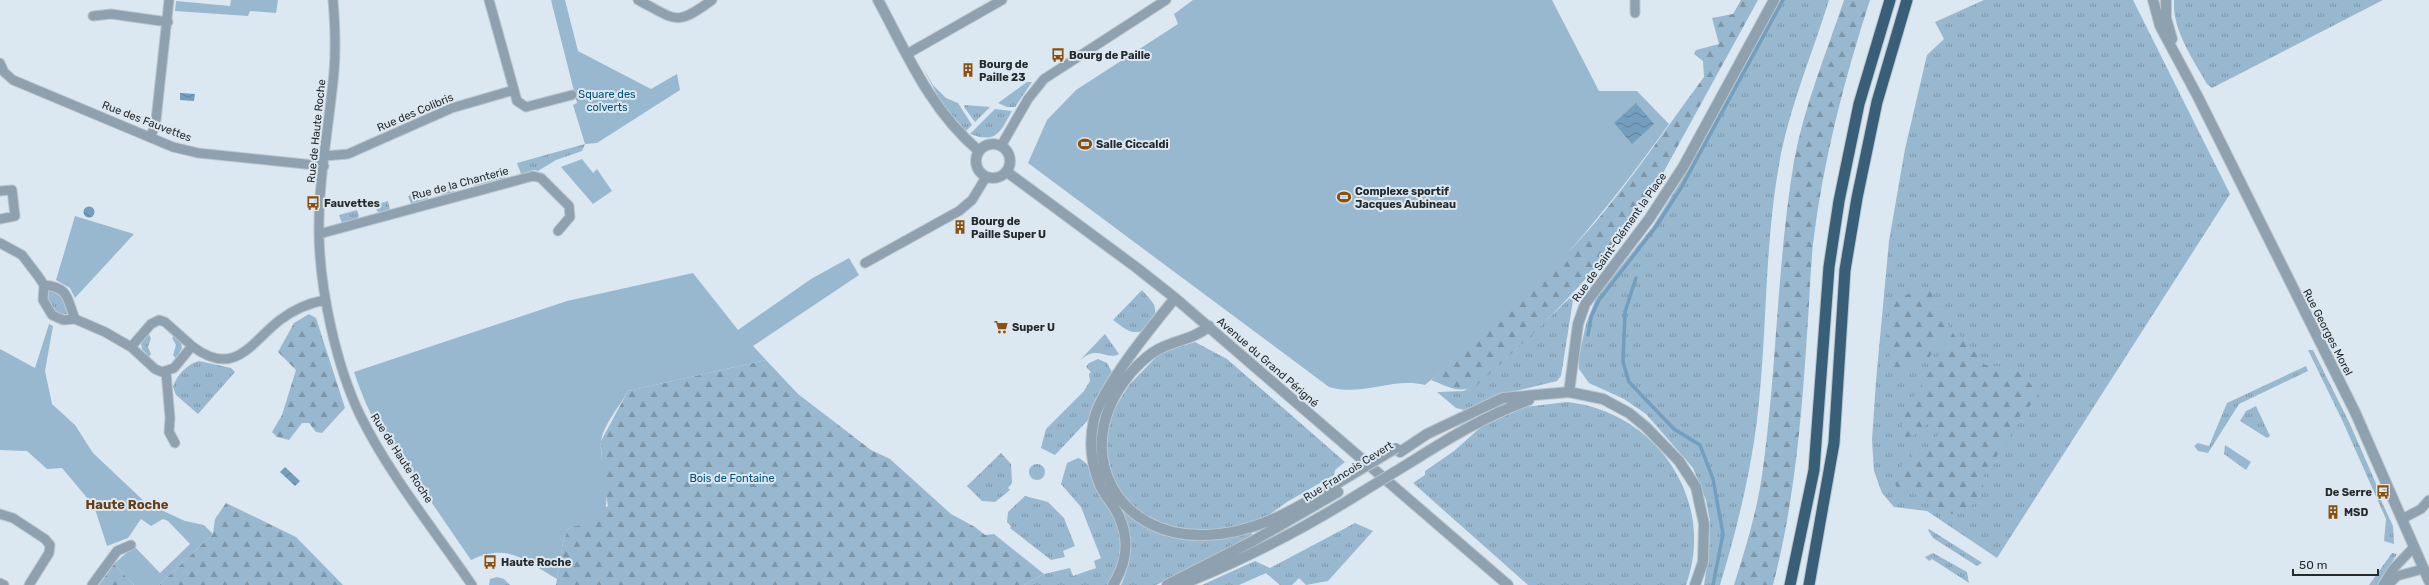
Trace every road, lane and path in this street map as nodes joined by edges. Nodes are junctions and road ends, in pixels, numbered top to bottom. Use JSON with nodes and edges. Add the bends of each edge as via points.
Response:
{"nodes":[{"id":1,"x":169,"y":0,"type":"edge"},
{"id":2,"x":333,"y":0,"type":"edge"},
{"id":3,"x":489,"y":0,"type":"edge"},
{"id":4,"x":638,"y":0,"type":"edge"},
{"id":5,"x":712,"y":0,"type":"edge"},
{"id":6,"x":878,"y":0,"type":"edge"},
{"id":7,"x":1002,"y":0,"type":"edge"},
{"id":8,"x":1166,"y":0,"type":"edge"},
{"id":9,"x":1635,"y":0,"type":"edge"},
{"id":10,"x":1774,"y":0,"type":"edge"},
{"id":11,"x":1890,"y":0,"type":"edge"},
{"id":12,"x":1907,"y":0,"type":"edge"},
{"id":13,"x":2153,"y":0,"type":"edge"},
{"id":14,"x":2166,"y":0,"type":"edge"},
{"id":15,"x":1635,"y":13,"type":"dead end"},
{"id":16,"x":93,"y":16,"type":"dead end"},
{"id":17,"x":168,"y":22,"type":"junction"},
{"id":18,"x":907,"y":54,"type":"junction"},
{"id":19,"x":0,"y":63,"type":"edge"},
{"id":20,"x":514,"y":90,"type":"junction"},
{"id":21,"x":572,"y":95,"type":"dead end"},
{"id":22,"x":2198,"y":97,"type":"junction"},
{"id":23,"x":151,"y":137,"type":"junction"},
{"id":24,"x":1001,"y":146,"type":"junction"},
{"id":25,"x":979,"y":151,"type":"junction"},
{"id":26,"x":325,"y":156,"type":"junction"},
{"id":27,"x":324,"y":166,"type":"junction"},
{"id":28,"x":1007,"y":172,"type":"junction"},
{"id":29,"x":986,"y":177,"type":"junction"},
{"id":30,"x":0,"y":191,"type":"edge"},
{"id":31,"x":0,"y":218,"type":"edge"},
{"id":32,"x":558,"y":231,"type":"dead end"},
{"id":33,"x":319,"y":234,"type":"junction"},
{"id":34,"x":0,"y":243,"type":"edge"},
{"id":35,"x":865,"y":262,"type":"dead end"},
{"id":36,"x":44,"y":285,"type":"junction"},
{"id":37,"x":1175,"y":298,"type":"junction"},
{"id":38,"x":325,"y":300,"type":"junction"},
{"id":39,"x":75,"y":319,"type":"junction"},
{"id":40,"x":1209,"y":326,"type":"junction"},
{"id":41,"x":192,"y":346,"type":"junction"},
{"id":42,"x":131,"y":347,"type":"junction"},
{"id":43,"x":166,"y":372,"type":"junction"},
{"id":44,"x":1569,"y":392,"type":"junction"},
{"id":45,"x":1546,"y":394,"type":"junction"},
{"id":46,"x":175,"y":444,"type":"dead end"},
{"id":47,"x":1349,"y":481,"type":"junction"},
{"id":48,"x":2429,"y":500,"type":"edge"},
{"id":49,"x":0,"y":514,"type":"edge"},
{"id":50,"x":2402,"y":519,"type":"junction"},
{"id":51,"x":132,"y":544,"type":"dead end"},
{"id":52,"x":2414,"y":547,"type":"junction"},
{"id":53,"x":2423,"y":569,"type":"junction"},
{"id":54,"x":2429,"y":581,"type":"edge"},
{"id":55,"x":0,"y":582,"type":"edge"},
{"id":56,"x":1507,"y":584,"type":"edge"},
{"id":57,"x":4,"y":585,"type":"edge"},
{"id":58,"x":29,"y":585,"type":"edge"},
{"id":59,"x":92,"y":585,"type":"edge"},
{"id":60,"x":472,"y":585,"type":"edge"},
{"id":61,"x":1113,"y":585,"type":"edge"},
{"id":62,"x":1167,"y":585,"type":"edge"},
{"id":63,"x":1180,"y":585,"type":"edge"},
{"id":64,"x":1695,"y":585,"type":"edge"},
{"id":65,"x":1790,"y":585,"type":"edge"},
{"id":66,"x":1809,"y":585,"type":"edge"},
{"id":67,"x":2383,"y":585,"type":"edge"},
{"id":68,"x":2388,"y":585,"type":"edge"}],
"edges":[{"from":1,"to":17,"type":"street"},
{"from":2,"to":26,"type":"street","name":"Rue de Haute Roche","via":[[334,70]]},
{"from":3,"to":20,"type":"street"},
{"from":4,"to":5,"type":"street","via":[[679,18],[690,16]]},
{"from":6,"to":18,"type":"street"},
{"from":7,"to":18,"type":"street"},
{"from":8,"to":24,"type":"street","via":[[1044,79],[1028,99]]},
{"from":9,"to":15,"type":"street"},
{"from":10,"to":44,"type":"street","name":"Rue de Saint-Clément la Place","via":[[1666,194],[1585,304],[1578,324]]},
{"from":11,"to":65,"type":"highway","via":[[1858,104],[1839,201],[1829,267],[1814,470]]},
{"from":12,"to":66,"type":"highway","via":[[1877,102],[1856,198],[1845,270],[1834,443]]},
{"from":13,"to":22,"type":"street","name":"Rue Georges Morel","via":[[2160,26]]},
{"from":14,"to":22,"type":"street","name":"Rue Georges Morel","via":[[2168,29]]},
{"from":16,"to":17,"type":"street","via":[[111,14]]},
{"from":17,"to":23,"type":"street","via":[[156,120]]},
{"from":18,"to":25,"type":"street","via":[[942,114]]},
{"from":19,"to":23,"type":"street","name":"Rue des Fauvettes","via":[[4,72],[13,80]]},
{"from":20,"to":21,"type":"street","via":[[517,101],[526,107]]},
{"from":20,"to":26,"type":"street","name":"Rue des Colibris","via":[[452,108],[348,154]]},
{"from":22,"to":50,"type":"street","name":"Rue Georges Morel","via":[[2355,412]]},
{"from":23,"to":27,"type":"street","name":"Rue des Fauvettes","via":[[198,153]]},
{"from":24,"to":25,"type":"street","via":[[990,144]]},
{"from":24,"to":28,"type":"street","via":[[1010,158]]},
{"from":25,"to":29,"type":"street","via":[[976,166]]},
{"from":26,"to":27,"type":"street","name":"Rue de Haute Roche"},
{"from":27,"to":33,"type":"street","name":"Rue de Haute Roche"},
{"from":28,"to":29,"type":"street","via":[[999,178]]},
{"from":28,"to":37,"type":"street","name":"Avenue du Grand Périgné"},
{"from":29,"to":35,"type":"street","via":[[972,200],[959,211]]},
{"from":30,"to":31,"type":"street","via":[[12,190],[15,216]]},
{"from":32,"to":33,"type":"street","name":"Rue de la Chanterie","via":[[570,217],[569,206],[541,178],[533,176]]},
{"from":33,"to":38,"type":"street","name":"Rue de Haute Roche"},
{"from":34,"to":36,"type":"street","via":[[22,255]]},
{"from":36,"to":39,"type":"street","via":[[57,288],[66,294]]},
{"from":36,"to":39,"type":"street","via":[[43,300],[47,310],[63,320]]},
{"from":37,"to":40,"type":"street","name":"Avenue du Grand Périgné"},
{"from":37,"to":61,"type":"street","via":[[1113,381],[1094,419],[1092,460],[1100,486],[1120,519],[1127,549],[1122,570]]},
{"from":38,"to":41,"type":"street","via":[[286,316],[252,348],[240,355],[214,358]]},
{"from":38,"to":60,"type":"street","name":"Rue de Haute Roche","via":[[340,359],[360,414],[397,476]]},
{"from":39,"to":42,"type":"street","via":[[106,332]]},
{"from":40,"to":47,"type":"street","via":[[1203,332],[1161,348],[1149,356],[1123,383],[1109,408],[1100,440],[1101,460],[1107,479],[1118,496],[1132,511],[1156,526],[1171,532],[1206,535],[1250,527],[1274,519]]},
{"from":40,"to":56,"type":"street","name":"Avenue du Grand Périgné"},
{"from":41,"to":42,"type":"street","via":[[166,322],[159,320],[151,324]]},
{"from":41,"to":43,"type":"street","via":[[174,368]]},
{"from":42,"to":43,"type":"street","via":[[155,369]]},
{"from":43,"to":46,"type":"street","via":[[170,435]]},
{"from":44,"to":45,"type":"street"},
{"from":44,"to":64,"type":"street","via":[[1603,399],[1629,413],[1646,426],[1679,461],[1696,488],[1704,524],[1703,562]]},
{"from":45,"to":47,"type":"street","bridge":true,"via":[[1504,398],[1414,441]]},
{"from":45,"to":63,"type":"street","bridge":true,"via":[[1496,412],[1457,432],[1302,529],[1228,566]]},
{"from":47,"to":62,"type":"street","name":"Rue Francois Cevert","via":[[1253,541]]},
{"from":48,"to":50,"type":"street","via":[[2421,509]]},
{"from":49,"to":58,"type":"street","via":[[13,518],[50,545],[49,554]]},
{"from":50,"to":52,"type":"street","name":"Rue Georges Morel"},
{"from":51,"to":59,"type":"street","via":[[117,551]]},
{"from":52,"to":53,"type":"street","name":"Rue Georges Morel"},
{"from":52,"to":67,"type":"street","via":[[2392,569]]},
{"from":53,"to":54,"type":"street","name":"Rue Georges Morel"},
{"from":53,"to":68,"type":"street","via":[[2397,576]]},
{"from":55,"to":57,"type":"street"}]}
